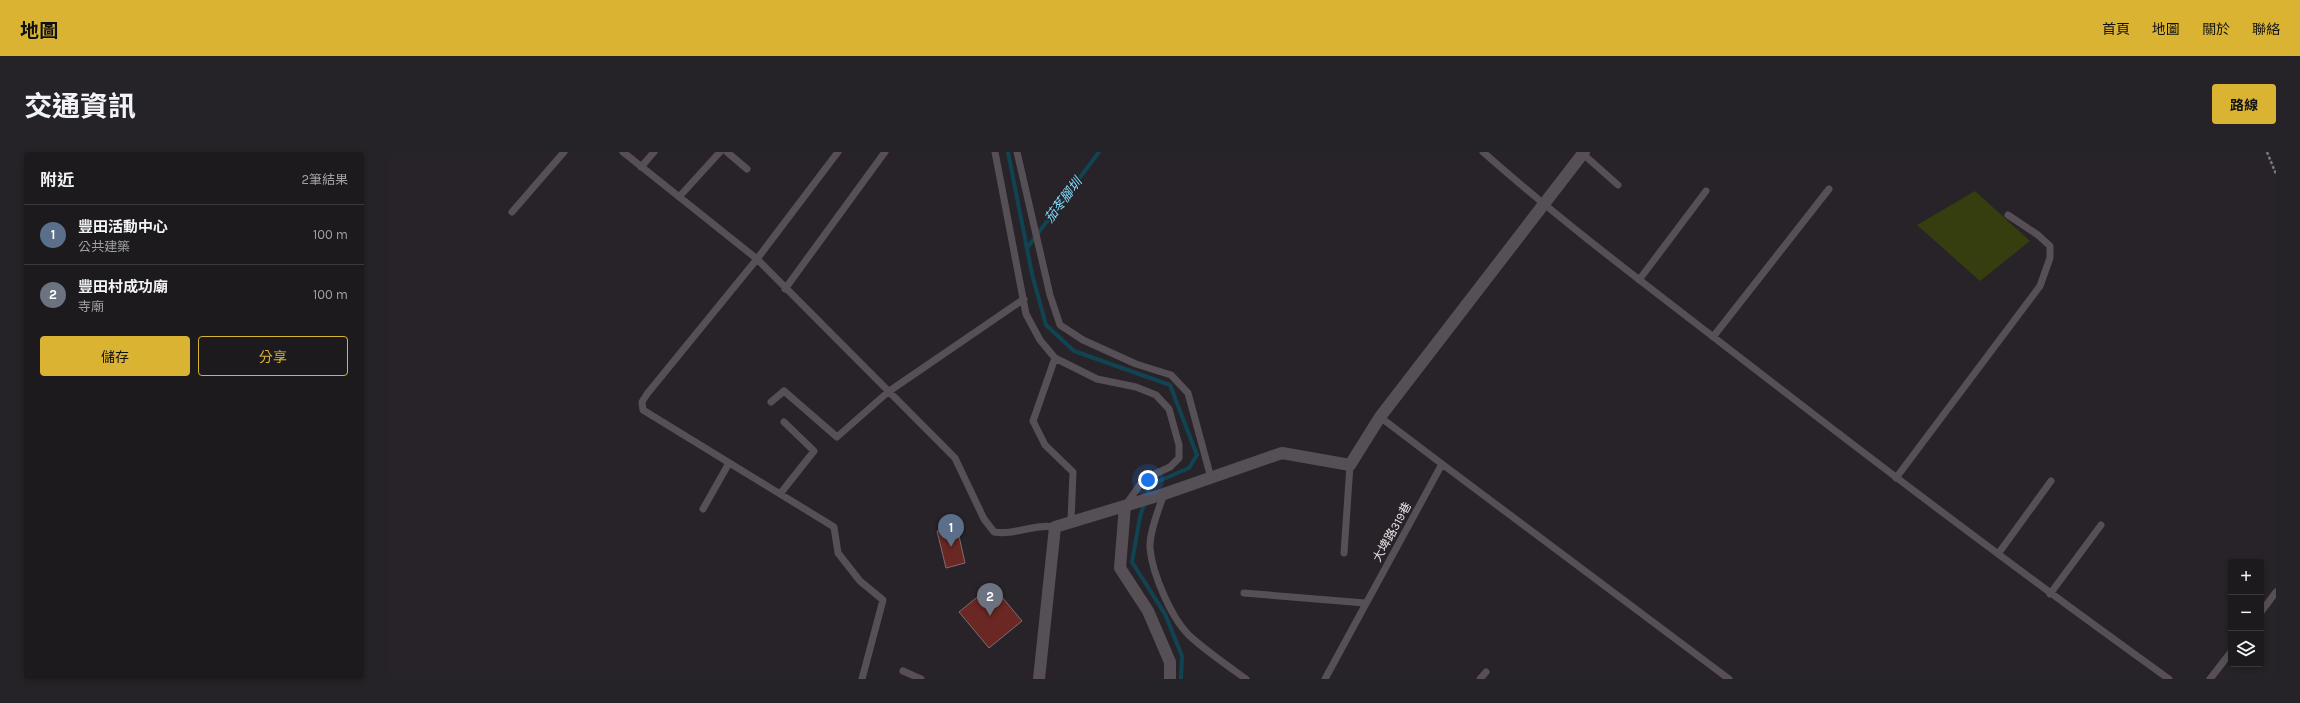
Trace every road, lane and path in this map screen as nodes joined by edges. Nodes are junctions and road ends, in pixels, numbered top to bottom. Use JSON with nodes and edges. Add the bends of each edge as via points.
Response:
{"nodes":[{"id":1,"x":564,"y":152,"type":"edge"},
{"id":2,"x":623,"y":152,"type":"edge"},
{"id":3,"x":654,"y":152,"type":"edge"},
{"id":4,"x":720,"y":152,"type":"edge"},
{"id":5,"x":727,"y":152,"type":"edge"},
{"id":6,"x":838,"y":152,"type":"edge"},
{"id":7,"x":885,"y":152,"type":"edge"},
{"id":8,"x":995,"y":152,"type":"edge"},
{"id":9,"x":1018,"y":152,"type":"edge"},
{"id":10,"x":1483,"y":152,"type":"edge"},
{"id":11,"x":2267,"y":152,"type":"edge"},
{"id":12,"x":1583,"y":153,"type":"edge"},
{"id":13,"x":1493,"y":155,"type":"edge"},
{"id":14,"x":641,"y":167,"type":"junction"},
{"id":15,"x":747,"y":169,"type":"dead end"},
{"id":16,"x":2276,"y":174,"type":"edge"},
{"id":17,"x":1618,"y":185,"type":"dead end"},
{"id":18,"x":1829,"y":189,"type":"dead end"},
{"id":19,"x":1706,"y":191,"type":"dead end"},
{"id":20,"x":679,"y":197,"type":"junction"},
{"id":21,"x":1544,"y":206,"type":"junction"},
{"id":22,"x":512,"y":212,"type":"dead end"},
{"id":23,"x":2008,"y":215,"type":"dead end"},
{"id":24,"x":757,"y":259,"type":"junction"},
{"id":25,"x":1640,"y":280,"type":"junction"},
{"id":26,"x":785,"y":289,"type":"junction"},
{"id":27,"x":1024,"y":299,"type":"junction"},
{"id":28,"x":1713,"y":337,"type":"junction"},
{"id":29,"x":1055,"y":358,"type":"junction"},
{"id":30,"x":888,"y":392,"type":"junction"},
{"id":31,"x":771,"y":402,"type":"dead end"},
{"id":32,"x":1380,"y":417,"type":"junction"},
{"id":33,"x":784,"y":422,"type":"dead end"},
{"id":34,"x":728,"y":463,"type":"junction"},
{"id":35,"x":1442,"y":464,"type":"junction"},
{"id":36,"x":1350,"y":465,"type":"junction"},
{"id":37,"x":1210,"y":478,"type":"junction"},
{"id":38,"x":1896,"y":478,"type":"junction"},
{"id":39,"x":2051,"y":481,"type":"dead end"},
{"id":40,"x":780,"y":494,"type":"junction"},
{"id":41,"x":1164,"y":494,"type":"junction"},
{"id":42,"x":1125,"y":506,"type":"junction"},
{"id":43,"x":703,"y":509,"type":"dead end"},
{"id":44,"x":1071,"y":522,"type":"junction"},
{"id":45,"x":2100,"y":525,"type":"dead end"},
{"id":46,"x":1055,"y":527,"type":"junction"},
{"id":47,"x":1344,"y":553,"type":"dead end"},
{"id":48,"x":1998,"y":554,"type":"junction"},
{"id":49,"x":2276,"y":592,"type":"edge"},
{"id":50,"x":1244,"y":593,"type":"dead end"},
{"id":51,"x":2050,"y":594,"type":"junction"},
{"id":52,"x":1365,"y":603,"type":"junction"},
{"id":53,"x":2264,"y":608,"type":"edge"},
{"id":54,"x":2228,"y":656,"type":"edge"},
{"id":55,"x":903,"y":671,"type":"dead end"},
{"id":56,"x":1486,"y":672,"type":"dead end"},
{"id":57,"x":863,"y":679,"type":"edge"},
{"id":58,"x":921,"y":679,"type":"edge"},
{"id":59,"x":1039,"y":679,"type":"edge"},
{"id":60,"x":1170,"y":679,"type":"edge"},
{"id":61,"x":1246,"y":679,"type":"edge"},
{"id":62,"x":1325,"y":679,"type":"edge"},
{"id":63,"x":1480,"y":679,"type":"edge"},
{"id":64,"x":1729,"y":679,"type":"edge"},
{"id":65,"x":2169,"y":679,"type":"edge"},
{"id":66,"x":2210,"y":679,"type":"edge"}],
"edges":[{"from":1,"to":22,"type":"lane"},
{"from":2,"to":14,"type":"lane"},
{"from":3,"to":14,"type":"lane"},
{"from":4,"to":20,"type":"lane"},
{"from":5,"to":15,"type":"lane"},
{"from":6,"to":24,"type":"lane"},
{"from":7,"to":26,"type":"lane"},
{"from":8,"to":27,"type":"lane"},
{"from":9,"to":37,"type":"lane","via":[[1050,295],[1060,325],[1083,340],[1136,364],[1171,375],[1188,393]]},
{"from":10,"to":13,"type":"lane"},
{"from":11,"to":16,"type":"path"},
{"from":12,"to":17,"type":"lane"},
{"from":12,"to":21,"type":"street"},
{"from":13,"to":21,"type":"lane"},
{"from":14,"to":20,"type":"lane"},
{"from":18,"to":28,"type":"lane"},
{"from":19,"to":25,"type":"lane"},
{"from":20,"to":24,"type":"lane"},
{"from":21,"to":25,"type":"lane"},
{"from":21,"to":32,"type":"street"},
{"from":23,"to":38,"type":"lane","via":[[2050,246],[2050,258],[2040,286]]},
{"from":24,"to":26,"type":"lane"},
{"from":24,"to":34,"type":"lane","via":[[642,402],[643,410]]},
{"from":25,"to":28,"type":"lane"},
{"from":26,"to":30,"type":"lane"},
{"from":27,"to":29,"type":"lane","via":[[1026,314],[1040,340]]},
{"from":27,"to":30,"type":"lane"},
{"from":28,"to":38,"type":"lane"},
{"from":29,"to":42,"type":"lane","via":[[1097,379],[1136,387],[1156,395],[1169,409],[1179,445],[1179,458],[1170,468],[1144,479]]},
{"from":29,"to":44,"type":"lane","via":[[1033,422],[1045,446],[1073,472]]},
{"from":30,"to":31,"type":"lane","via":[[837,437],[784,391]]},
{"from":30,"to":46,"type":"lane","via":[[955,458],[984,519],[994,532],[1004,534],[1046,525]]},
{"from":32,"to":35,"type":"lane"},
{"from":32,"to":36,"type":"street"},
{"from":33,"to":40,"type":"lane","via":[[814,451]]},
{"from":34,"to":40,"type":"lane"},
{"from":34,"to":43,"type":"lane"},
{"from":35,"to":52,"type":"lane","name":"大埤路319巷"},
{"from":35,"to":64,"type":"lane"},
{"from":36,"to":37,"type":"street","via":[[1282,453]]},
{"from":36,"to":47,"type":"lane"},
{"from":37,"to":41,"type":"street"},
{"from":38,"to":48,"type":"lane"},
{"from":39,"to":48,"type":"lane"},
{"from":40,"to":57,"type":"lane","via":[[834,526],[838,553],[860,581],[883,600]]},
{"from":41,"to":42,"type":"street"},
{"from":41,"to":61,"type":"lane","via":[[1150,546],[1157,578],[1175,614],[1191,638]]},
{"from":42,"to":44,"type":"street"},
{"from":42,"to":60,"type":"street","via":[[1120,568],[1148,611],[1170,662]]},
{"from":44,"to":46,"type":"street"},
{"from":45,"to":51,"type":"lane"},
{"from":46,"to":59,"type":"street"},
{"from":48,"to":51,"type":"lane"},
{"from":49,"to":53,"type":"lane"},
{"from":50,"to":52,"type":"lane"},
{"from":51,"to":65,"type":"lane"},
{"from":52,"to":62,"type":"lane","name":"大埤路319巷"},
{"from":54,"to":66,"type":"lane"},
{"from":55,"to":58,"type":"lane"},
{"from":56,"to":63,"type":"lane"}]}
